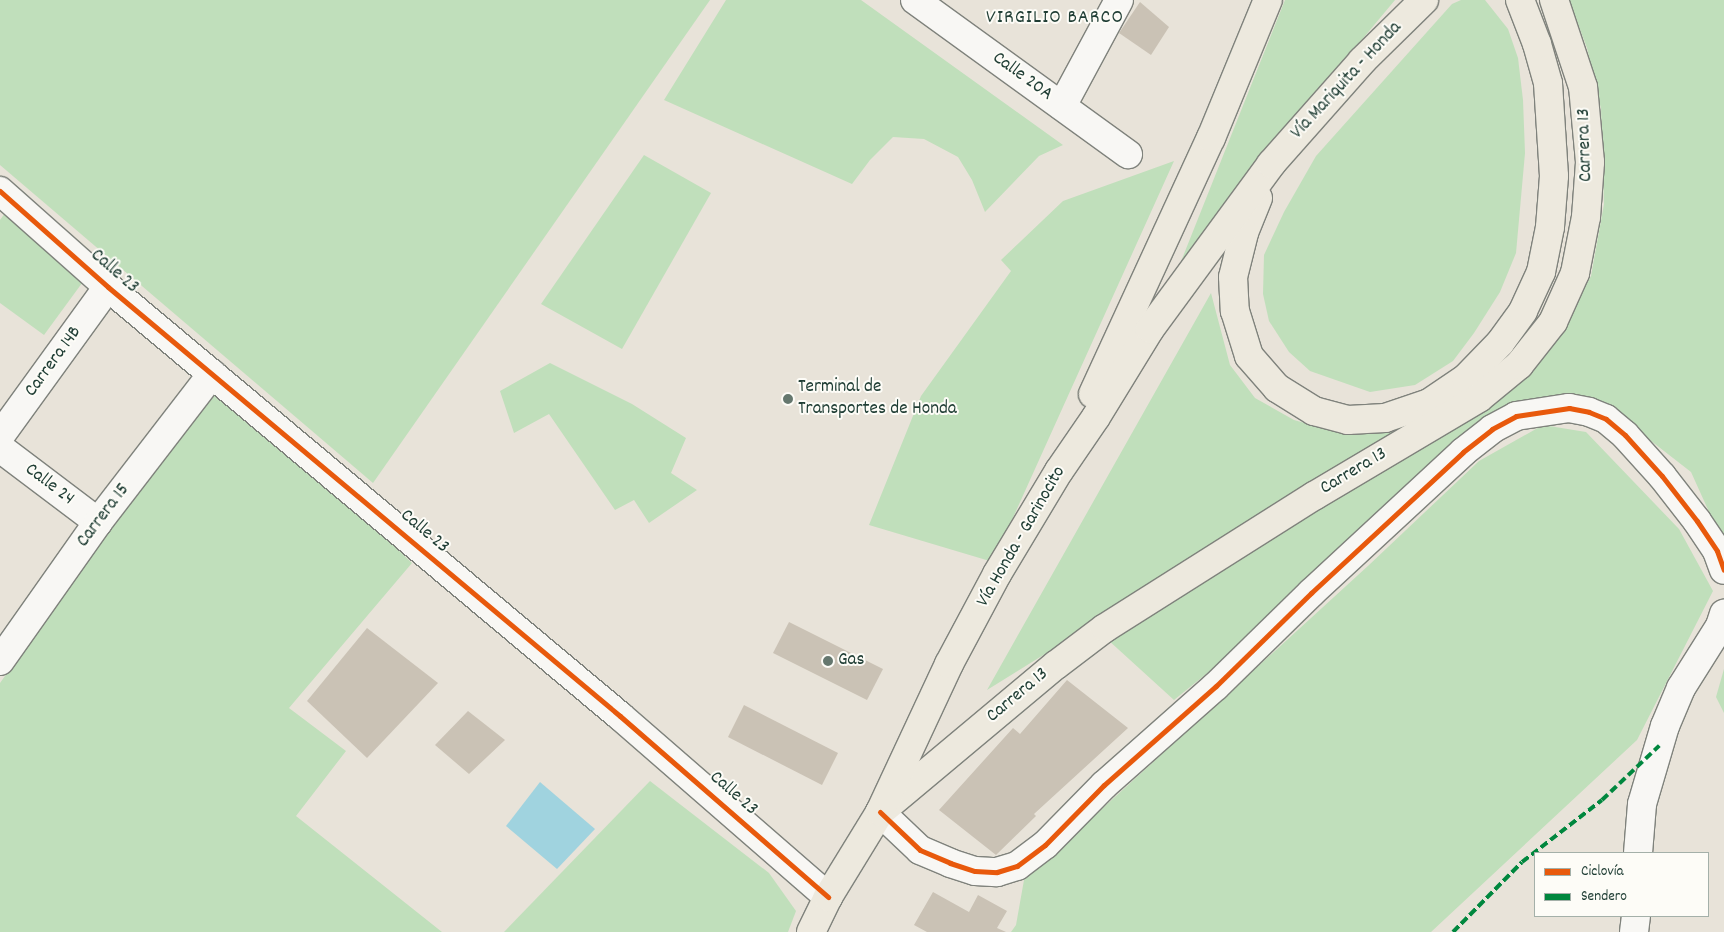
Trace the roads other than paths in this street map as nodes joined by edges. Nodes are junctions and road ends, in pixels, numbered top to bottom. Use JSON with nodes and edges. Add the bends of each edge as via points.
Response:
{"nodes":[{"id":1,"x":915,"y":0,"type":"edge"},
{"id":2,"x":1119,"y":0,"type":"edge"},
{"id":3,"x":1268,"y":0,"type":"edge"},
{"id":4,"x":1424,"y":0,"type":"edge"},
{"id":5,"x":1520,"y":0,"type":"edge"},
{"id":6,"x":1554,"y":0,"type":"edge"},
{"id":7,"x":1062,"y":106,"type":"junction"},
{"id":8,"x":1128,"y":154,"type":"dead end"},
{"id":9,"x":1271,"y":164,"type":"junction"},
{"id":10,"x":2,"y":199,"type":"edge"},
{"id":11,"x":108,"y":287,"type":"junction"},
{"id":12,"x":212,"y":374,"type":"junction"},
{"id":13,"x":0,"y":436,"type":"edge"},
{"id":14,"x":0,"y":448,"type":"edge"},
{"id":15,"x":1059,"y":471,"type":"junction"},
{"id":16,"x":98,"y":522,"type":"junction"},
{"id":17,"x":1724,"y":570,"type":"edge"},
{"id":18,"x":1724,"y":614,"type":"edge"},
{"id":19,"x":0,"y":661,"type":"edge"},
{"id":20,"x":880,"y":812,"type":"junction"},
{"id":21,"x":1638,"y":852,"type":"edge"},
{"id":22,"x":828,"y":897,"type":"junction"},
{"id":23,"x":1636,"y":917,"type":"edge"},
{"id":24,"x":811,"y":932,"type":"edge"},
{"id":25,"x":1634,"y":932,"type":"edge"}],
"edges":[{"from":1,"to":7,"type":"street","name":"Calle 20A"},
{"from":2,"to":7,"type":"street"},
{"from":3,"to":15,"type":"highway","via":[[1211,138]]},
{"from":4,"to":9,"type":"highway","name":"Vía Mariquita - Honda","via":[[1362,61]]},
{"from":5,"to":9,"type":"highway","name":"Carrera 13","via":[[1548,82],[1553,133],[1550,227],[1541,272],[1523,311],[1500,343],[1466,378],[1429,403],[1386,418],[1348,420],[1314,411],[1277,388],[1249,356],[1235,311],[1232,277],[1244,233]]},
{"from":6,"to":20,"type":"highway","name":"Carrera 13","via":[[1583,87],[1590,162],[1586,217],[1574,273],[1553,322],[1519,365],[1479,398],[1314,496],[1105,628]]},
{"from":7,"to":8,"type":"street","name":"Calle 20A"},
{"from":9,"to":15,"type":"highway","name":"Vía Honda - Garinocito","via":[[1150,329]]},
{"from":10,"to":11,"type":"street","name":"Calle 23"},
{"from":11,"to":12,"type":"street","name":"Calle 23"},
{"from":11,"to":13,"type":"street","name":"Carrera 14B"},
{"from":12,"to":16,"type":"street","name":"Carrera 15"},
{"from":12,"to":22,"type":"street","name":"Calle 23","via":[[620,716]]},
{"from":14,"to":16,"type":"street","name":"Calle 24"},
{"from":15,"to":20,"type":"highway","name":"Vía Honda - Garinocito","via":[[949,664]]},
{"from":16,"to":19,"type":"street","name":"Carrera 15"},
{"from":17,"to":20,"type":"street","via":[[1717,551],[1674,491],[1625,435],[1606,419],[1569,408],[1516,416],[1492,429],[1463,452],[1216,686],[1104,786],[1045,845],[1017,866],[997,872],[982,872],[950,863],[920,850]]},
{"from":18,"to":21,"type":"street","via":[[1720,626],[1681,688],[1666,726],[1642,804]]},
{"from":20,"to":22,"type":"highway","name":"Vía Honda - Garinocito"},
{"from":22,"to":24,"type":"highway","name":"Vía Honda - Garinocito"},
{"from":23,"to":25,"type":"street"}]}
